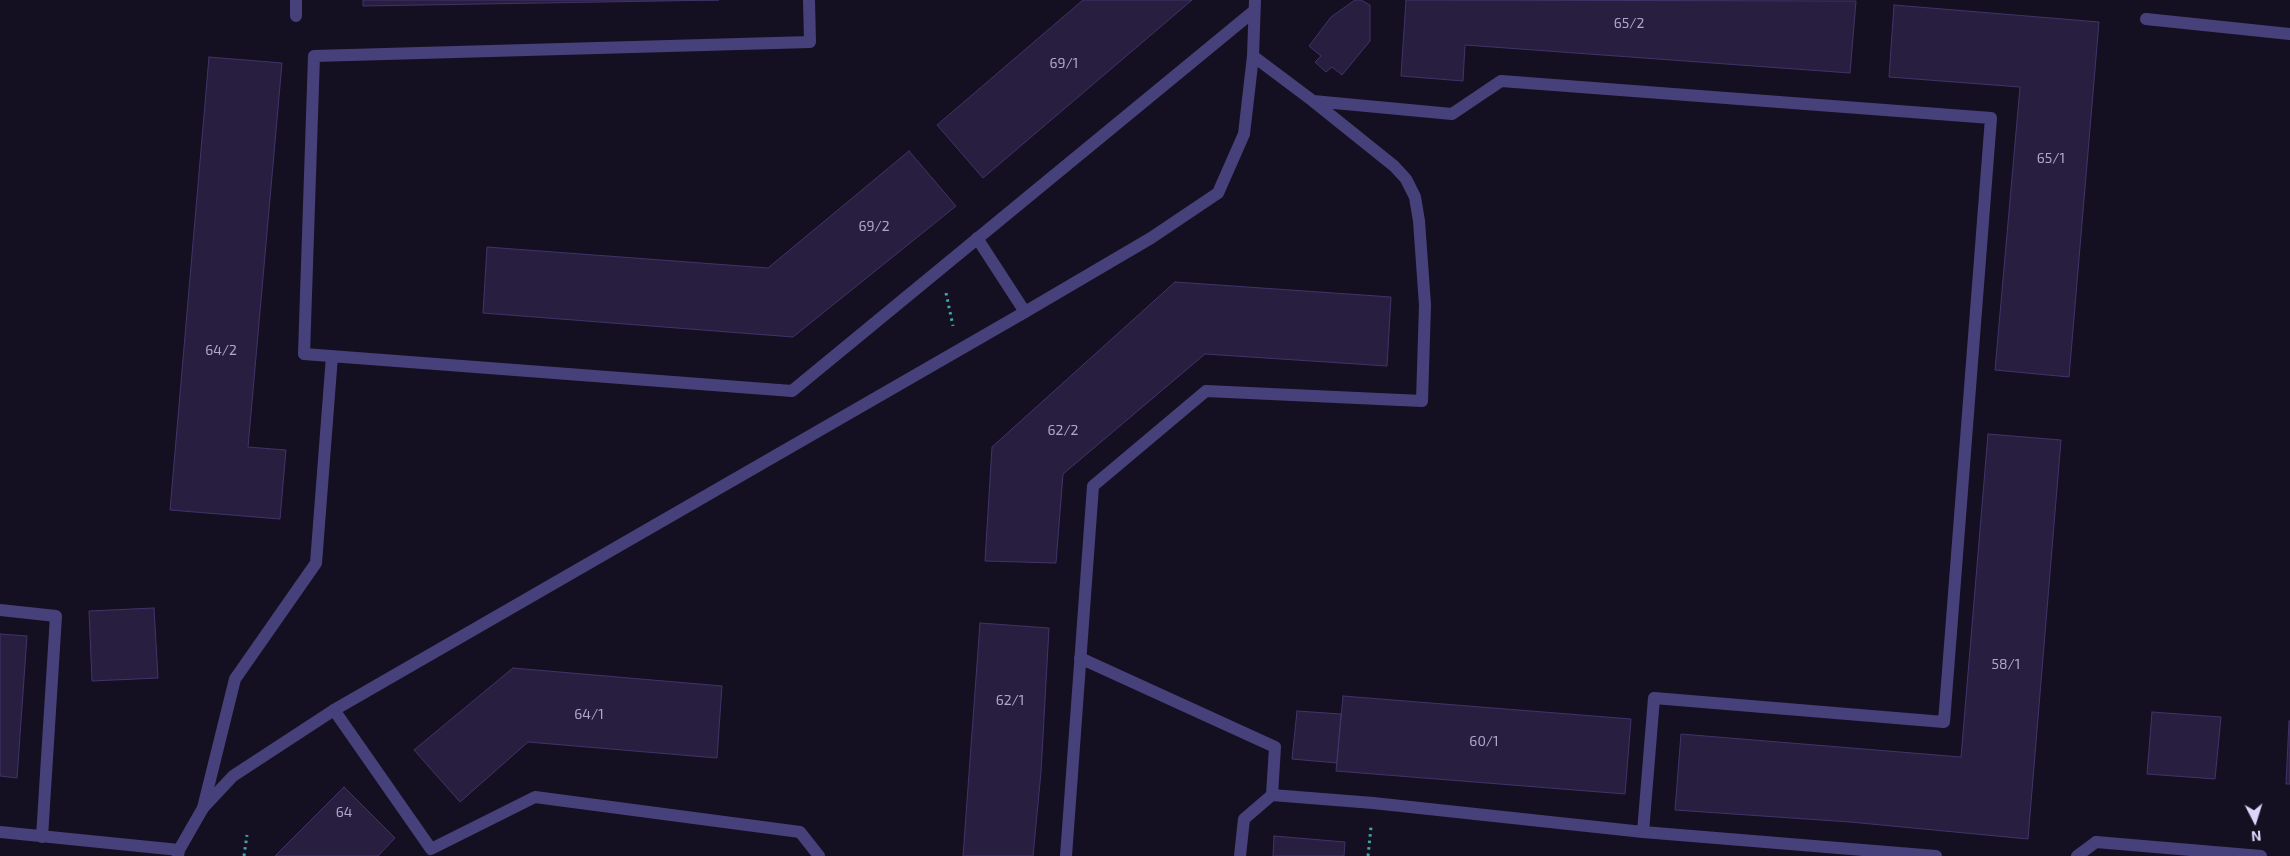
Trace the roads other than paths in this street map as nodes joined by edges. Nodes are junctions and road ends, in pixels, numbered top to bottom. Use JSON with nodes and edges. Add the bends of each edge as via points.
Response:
{"nodes":[{"id":1,"x":296,"y":0,"type":"edge"},
{"id":2,"x":809,"y":0,"type":"edge"},
{"id":3,"x":1254,"y":6,"type":"edge"},
{"id":4,"x":296,"y":16,"type":"dead end"},
{"id":5,"x":2146,"y":20,"type":"dead end"},
{"id":6,"x":2290,"y":34,"type":"edge"},
{"id":7,"x":1253,"y":56,"type":"junction"},
{"id":8,"x":1313,"y":101,"type":"junction"},
{"id":9,"x":977,"y":238,"type":"junction"},
{"id":10,"x":1025,"y":312,"type":"junction"},
{"id":11,"x":332,"y":356,"type":"junction"},
{"id":12,"x":0,"y":610,"type":"edge"},
{"id":13,"x":1080,"y":658,"type":"junction"},
{"id":14,"x":334,"y":710,"type":"junction"},
{"id":15,"x":1272,"y":795,"type":"junction"},
{"id":16,"x":203,"y":808,"type":"junction"},
{"id":17,"x":0,"y":832,"type":"edge"},
{"id":18,"x":1643,"y":832,"type":"junction"},
{"id":19,"x":42,"y":837,"type":"junction"},
{"id":20,"x":178,"y":853,"type":"edge"},
{"id":21,"x":427,"y":853,"type":"edge"},
{"id":22,"x":820,"y":856,"type":"edge"},
{"id":23,"x":1066,"y":856,"type":"edge"},
{"id":24,"x":1240,"y":856,"type":"edge"},
{"id":25,"x":1936,"y":856,"type":"edge"},
{"id":26,"x":2077,"y":856,"type":"edge"},
{"id":27,"x":2261,"y":856,"type":"edge"}],
"edges":[{"from":1,"to":4,"type":"street"},
{"from":2,"to":11,"type":"street","via":[[810,42],[314,56],[304,354]]},
{"from":3,"to":7,"type":"street"},
{"from":3,"to":9,"type":"street"},
{"from":5,"to":6,"type":"street"},
{"from":7,"to":8,"type":"street"},
{"from":7,"to":10,"type":"street","via":[[1244,134],[1218,193],[1151,238]]},
{"from":8,"to":13,"type":"street","via":[[1394,166],[1406,179],[1415,197],[1425,305],[1422,401],[1206,391],[1093,486]]},
{"from":8,"to":18,"type":"street","via":[[1452,114],[1501,82],[1991,118],[1944,722],[1654,698]]},
{"from":9,"to":10,"type":"street"},
{"from":9,"to":11,"type":"street","via":[[792,391]]},
{"from":10,"to":14,"type":"street"},
{"from":11,"to":16,"type":"street","via":[[316,563],[235,679]]},
{"from":12,"to":19,"type":"street","via":[[56,616]]},
{"from":13,"to":15,"type":"street","via":[[1275,747]]},
{"from":13,"to":23,"type":"street"},
{"from":14,"to":16,"type":"street","via":[[233,776]]},
{"from":14,"to":21,"type":"street"},
{"from":15,"to":18,"type":"street"},
{"from":15,"to":24,"type":"street","via":[[1244,819]]},
{"from":16,"to":20,"type":"street"},
{"from":17,"to":19,"type":"street"},
{"from":18,"to":25,"type":"street"},
{"from":19,"to":20,"type":"street"},
{"from":21,"to":22,"type":"street","via":[[535,797],[800,832]]},
{"from":26,"to":27,"type":"street","via":[[2096,842]]}]}
